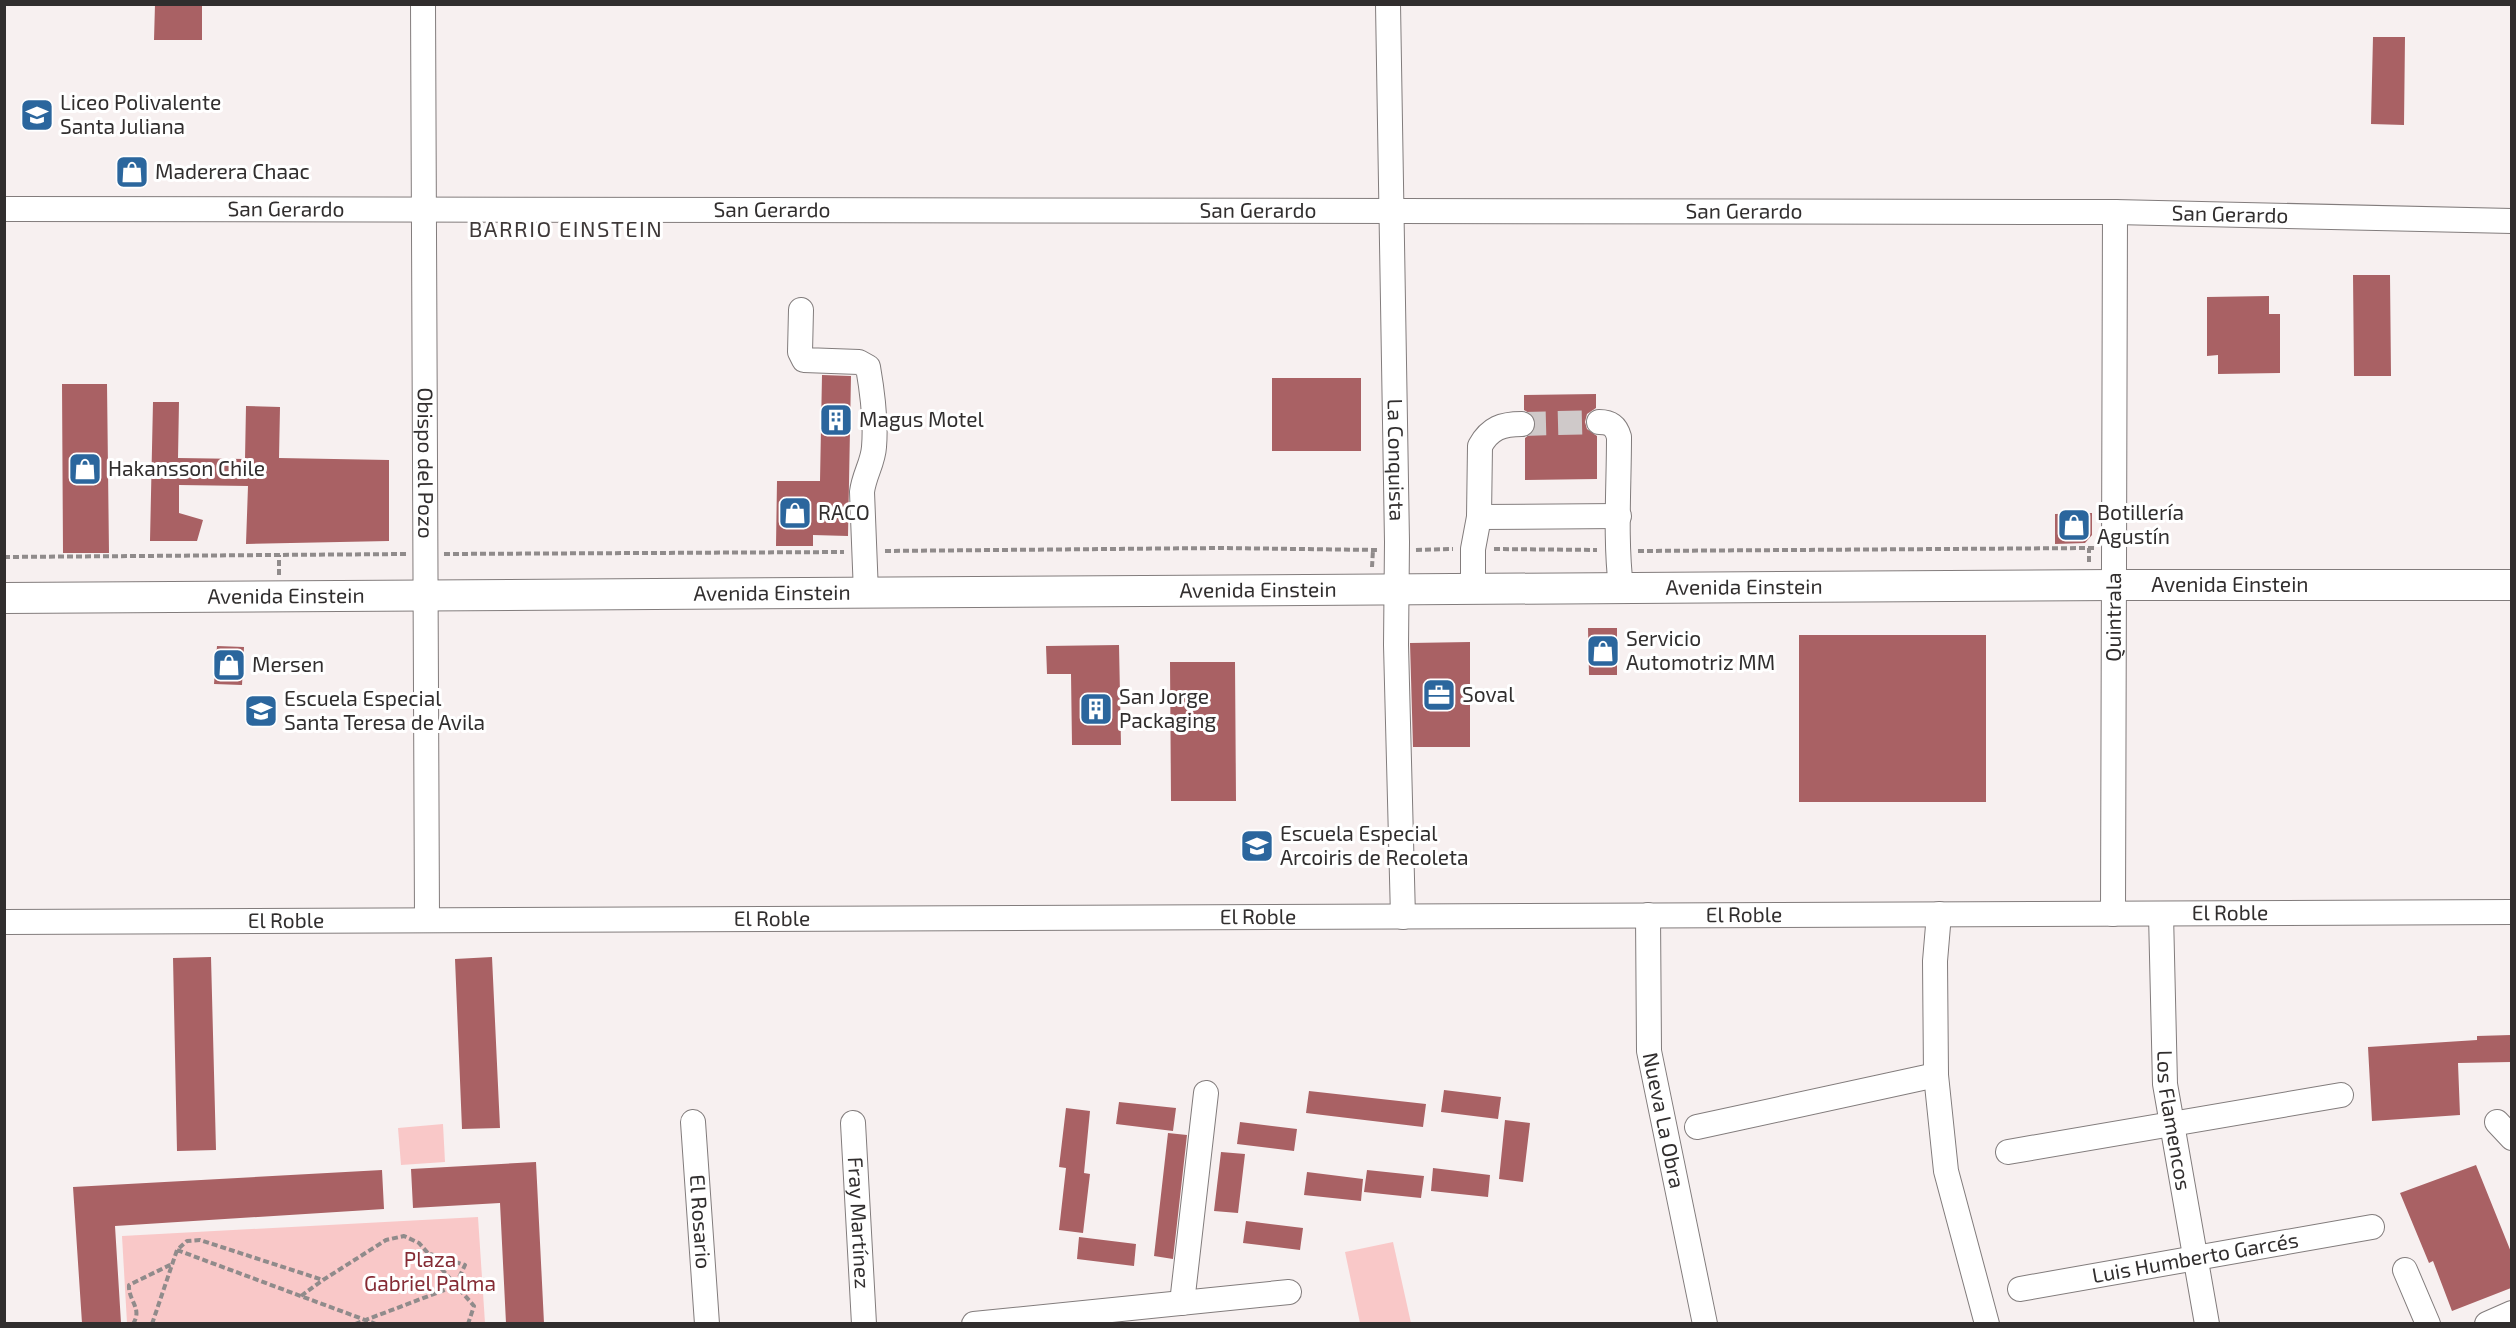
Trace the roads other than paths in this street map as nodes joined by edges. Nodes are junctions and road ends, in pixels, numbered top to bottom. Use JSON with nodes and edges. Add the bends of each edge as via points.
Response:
{"nodes":[{"id":1,"x":423,"y":4,"type":"edge"},
{"id":2,"x":1388,"y":4,"type":"edge"},
{"id":3,"x":4,"y":209,"type":"edge"},
{"id":4,"x":424,"y":210,"type":"junction"},
{"id":5,"x":1391,"y":211,"type":"junction"},
{"id":6,"x":2115,"y":212,"type":"junction"},
{"id":7,"x":2511,"y":221,"type":"edge"},
{"id":8,"x":801,"y":310,"type":"dead end"},
{"id":9,"x":1599,"y":422,"type":"tunnel mouth"},
{"id":10,"x":1522,"y":424,"type":"tunnel mouth"},
{"id":11,"x":1618,"y":516,"type":"junction"},
{"id":12,"x":1479,"y":517,"type":"junction"},
{"id":13,"x":2114,"y":585,"type":"junction"},
{"id":14,"x":2511,"y":585,"type":"edge"},
{"id":15,"x":1621,"y":588,"type":"junction"},
{"id":16,"x":1473,"y":589,"type":"junction"},
{"id":17,"x":1397,"y":590,"type":"junction"},
{"id":18,"x":866,"y":593,"type":"junction"},
{"id":19,"x":426,"y":596,"type":"junction"},
{"id":20,"x":4,"y":598,"type":"edge"},
{"id":21,"x":2511,"y":912,"type":"edge"},
{"id":22,"x":1939,"y":914,"type":"junction"},
{"id":23,"x":2113,"y":914,"type":"junction"},
{"id":24,"x":2161,"y":914,"type":"junction"},
{"id":25,"x":1648,"y":915,"type":"junction"},
{"id":26,"x":1403,"y":917,"type":"junction"},
{"id":27,"x":427,"y":920,"type":"junction"},
{"id":28,"x":4,"y":922,"type":"edge"},
{"id":29,"x":1936,"y":1075,"type":"junction"},
{"id":30,"x":1206,"y":1093,"type":"dead end"},
{"id":31,"x":2341,"y":1095,"type":"dead end"},
{"id":32,"x":693,"y":1122,"type":"dead end"},
{"id":33,"x":854,"y":1123,"type":"dead end"},
{"id":34,"x":2172,"y":1124,"type":"junction"},
{"id":35,"x":1697,"y":1127,"type":"dead end"},
{"id":36,"x":2008,"y":1152,"type":"dead end"},
{"id":37,"x":2372,"y":1227,"type":"dead end"},
{"id":38,"x":2196,"y":1258,"type":"junction"},
{"id":39,"x":2405,"y":1270,"type":"dead end"},
{"id":40,"x":2020,"y":1289,"type":"dead end"},
{"id":41,"x":1289,"y":1292,"type":"dead end"},
{"id":42,"x":1182,"y":1303,"type":"junction"},
{"id":43,"x":2511,"y":1313,"type":"edge"},
{"id":44,"x":707,"y":1323,"type":"edge"},
{"id":45,"x":864,"y":1323,"type":"edge"},
{"id":46,"x":975,"y":1323,"type":"edge"},
{"id":47,"x":1706,"y":1323,"type":"edge"},
{"id":48,"x":1987,"y":1323,"type":"edge"},
{"id":49,"x":2207,"y":1323,"type":"edge"},
{"id":50,"x":2428,"y":1323,"type":"edge"},
{"id":51,"x":2487,"y":1323,"type":"edge"}],
"edges":[{"from":1,"to":4,"type":"street","name":"Obispo del Pozo"},
{"from":2,"to":5,"type":"street","name":"La Conquista"},
{"from":3,"to":4,"type":"street","name":"San Gerardo"},
{"from":4,"to":5,"type":"street","name":"San Gerardo"},
{"from":4,"to":19,"type":"street","name":"Obispo del Pozo"},
{"from":5,"to":6,"type":"street","name":"San Gerardo"},
{"from":5,"to":17,"type":"street","name":"La Conquista"},
{"from":6,"to":7,"type":"street","name":"San Gerardo"},
{"from":6,"to":13,"type":"street","name":"Quintrala"},
{"from":8,"to":18,"type":"street","via":[[800,352],[804,360],[859,362],[868,367],[874,447],[862,492]]},
{"from":9,"to":11,"type":"street","via":[[1612,424],[1619,437]]},
{"from":10,"to":12,"type":"street","via":[[1496,428],[1480,446]]},
{"from":11,"to":12,"type":"street"},
{"from":11,"to":15,"type":"street"},
{"from":12,"to":16,"type":"street","via":[[1473,549]]},
{"from":13,"to":14,"type":"main road","name":"Avenida Einstein"},
{"from":13,"to":15,"type":"main road","name":"Avenida Einstein"},
{"from":13,"to":23,"type":"street","name":"Quintrala"},
{"from":15,"to":16,"type":"main road","name":"Avenida Einstein"},
{"from":16,"to":17,"type":"main road","name":"Avenida Einstein"},
{"from":17,"to":18,"type":"main road","name":"Avenida Einstein"},
{"from":17,"to":26,"type":"street","name":"La Conquista"},
{"from":18,"to":19,"type":"main road","name":"Avenida Einstein"},
{"from":19,"to":20,"type":"main road","name":"Avenida Einstein"},
{"from":19,"to":27,"type":"street","name":"Obispo del Pozo"},
{"from":21,"to":24,"type":"street","name":"El Roble"},
{"from":22,"to":23,"type":"street","name":"El Roble"},
{"from":22,"to":25,"type":"street","name":"El Roble"},
{"from":22,"to":29,"type":"street","via":[[1935,961]]},
{"from":23,"to":24,"type":"street","name":"El Roble"},
{"from":24,"to":34,"type":"street","name":"Los Flamencos","via":[[2164,1066]]},
{"from":25,"to":26,"type":"street","name":"El Roble"},
{"from":25,"to":47,"type":"street","name":"Nueva La Obra","via":[[1649,1051]]},
{"from":26,"to":27,"type":"street","name":"El Roble"},
{"from":27,"to":28,"type":"street","name":"El Roble"},
{"from":29,"to":35,"type":"street"},
{"from":29,"to":48,"type":"street","via":[[1946,1171]]},
{"from":30,"to":42,"type":"street"},
{"from":31,"to":34,"type":"street"},
{"from":32,"to":44,"type":"street","name":"El Rosario"},
{"from":33,"to":45,"type":"street","name":"Fray Martínez"},
{"from":34,"to":36,"type":"street"},
{"from":34,"to":38,"type":"street","name":"Los Flamencos"},
{"from":37,"to":38,"type":"street","name":"Luis Humberto Garcés"},
{"from":38,"to":40,"type":"street","name":"Luis Humberto Garcés"},
{"from":38,"to":49,"type":"street","name":"Los Flamencos"},
{"from":39,"to":50,"type":"street"},
{"from":41,"to":42,"type":"street"},
{"from":42,"to":46,"type":"street"},
{"from":43,"to":51,"type":"street"}]}
